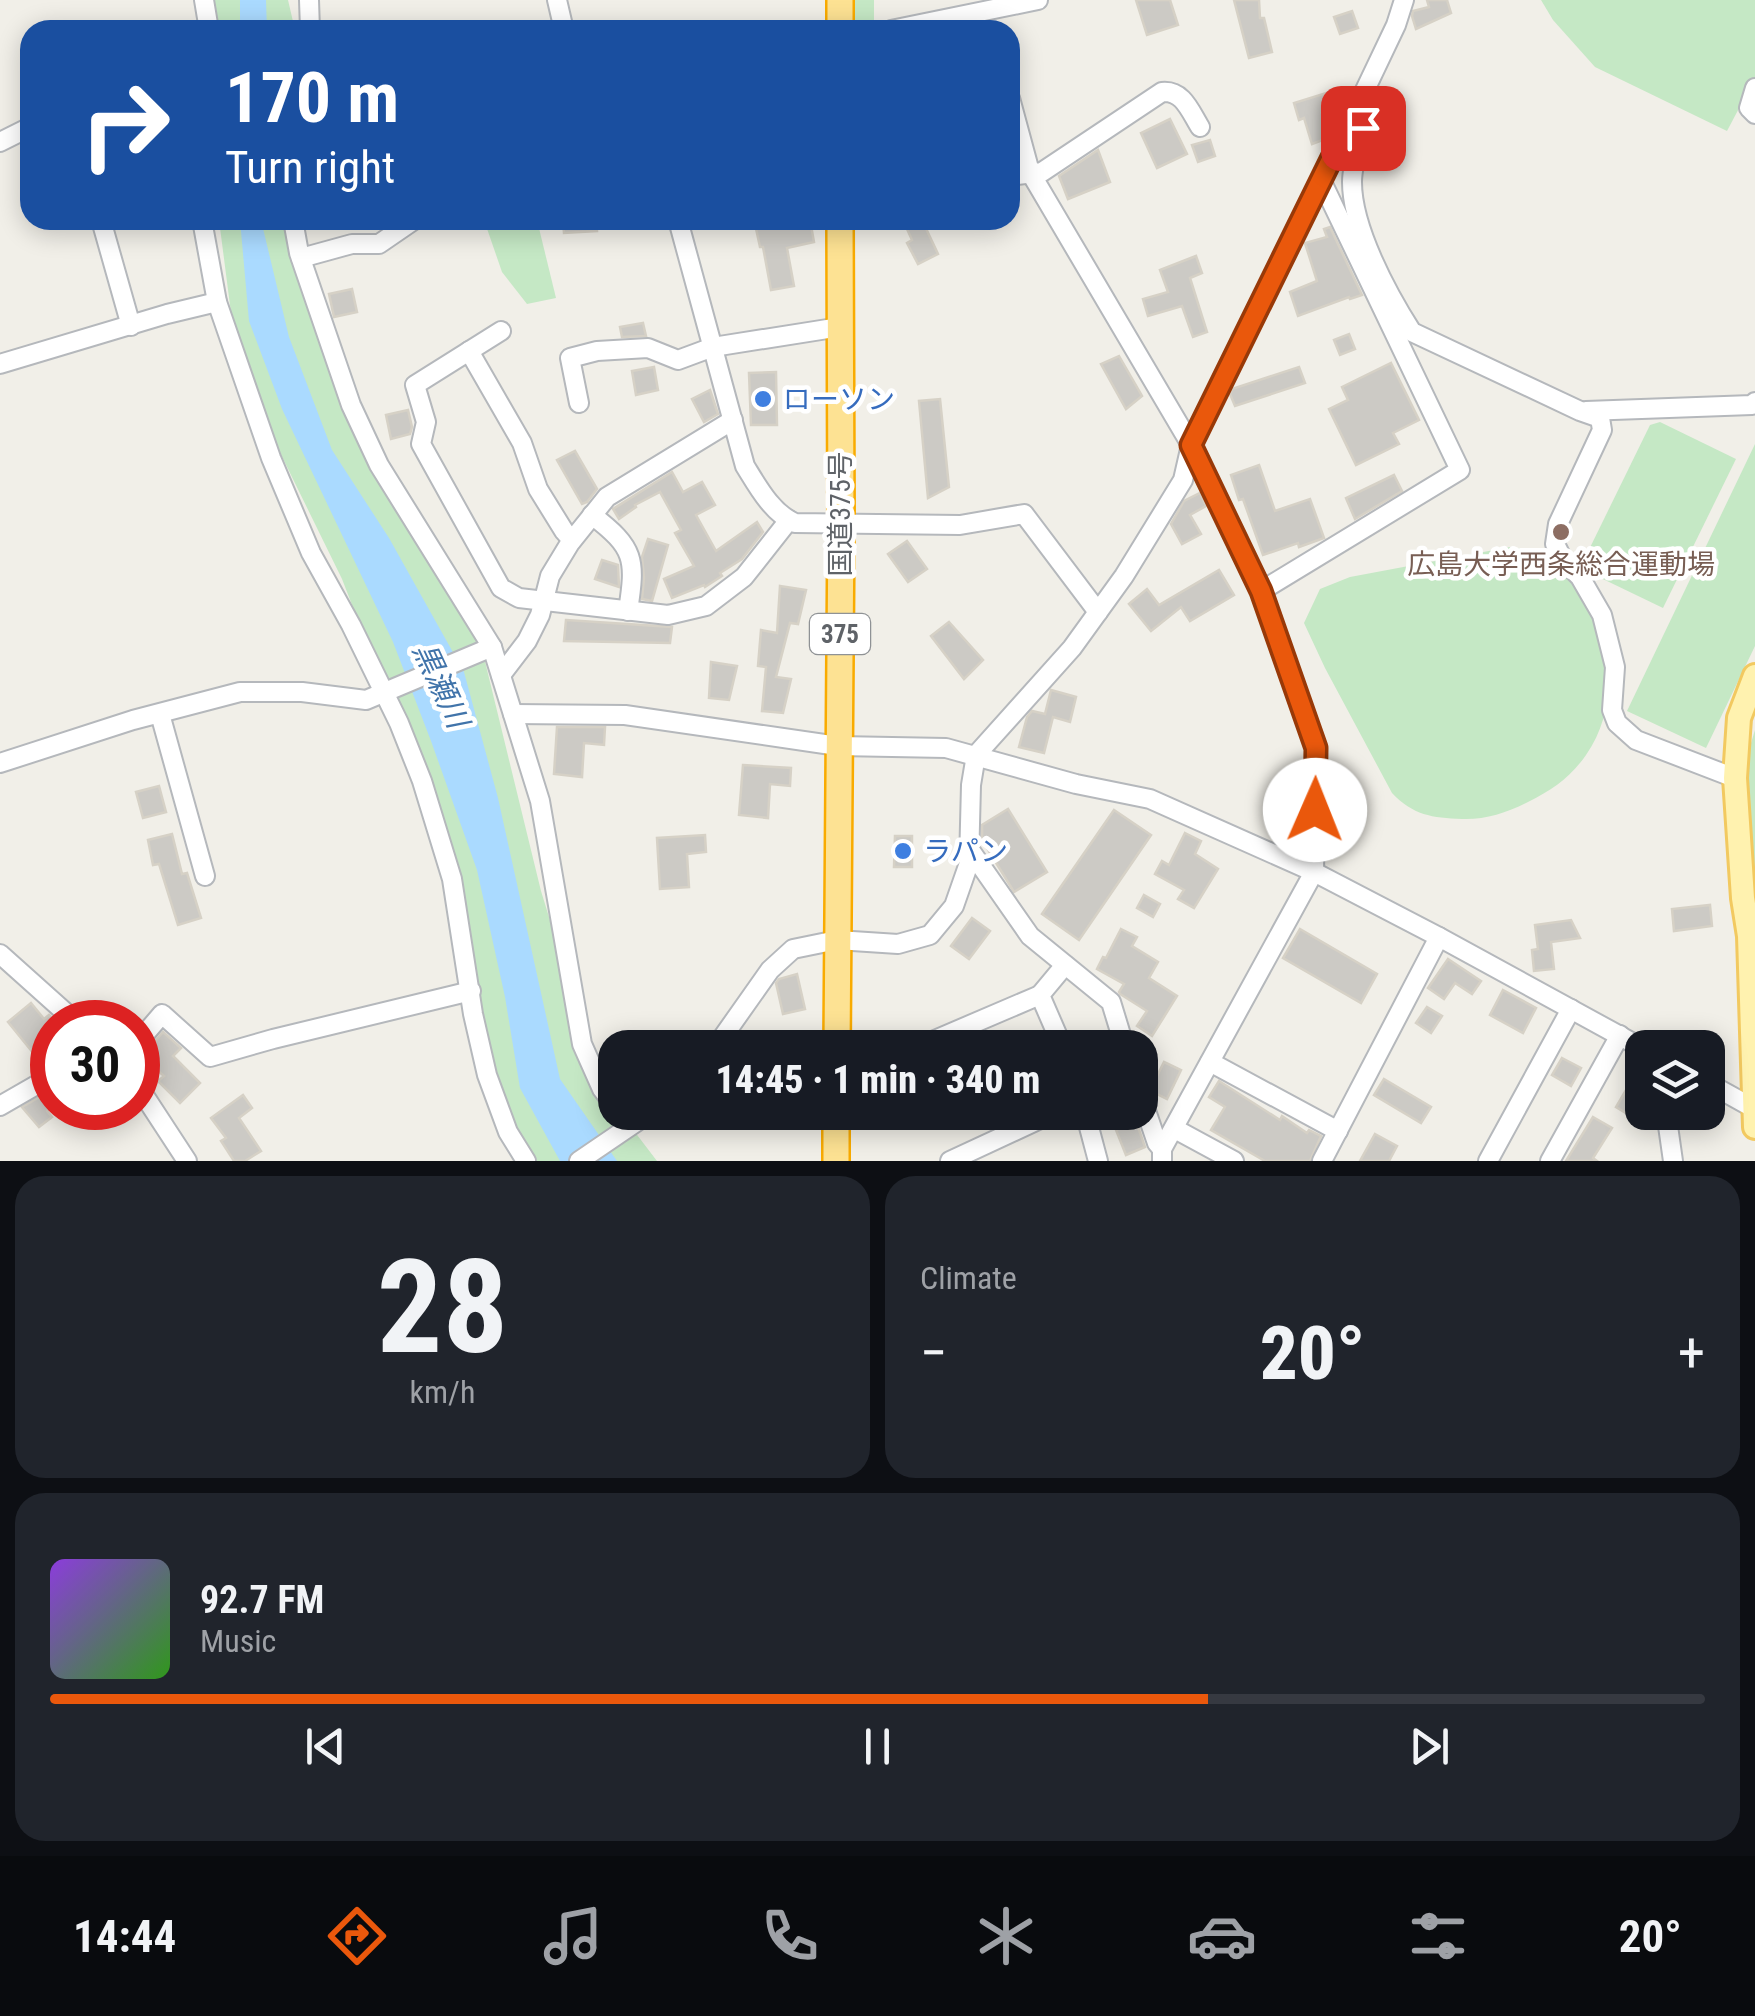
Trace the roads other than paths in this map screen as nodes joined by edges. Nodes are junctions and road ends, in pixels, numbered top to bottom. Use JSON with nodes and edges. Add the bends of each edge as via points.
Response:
{"nodes":[{"id":1,"x":1038,"y":0,"type":"edge"},
{"id":2,"x":1404,"y":0,"type":"edge"},
{"id":3,"x":986,"y":5,"type":"edge"},
{"id":4,"x":929,"y":20,"type":"edge"},
{"id":5,"x":1755,"y":88,"type":"edge"},
{"id":6,"x":1755,"y":114,"type":"edge"},
{"id":7,"x":1349,"y":123,"type":"junction"},
{"id":8,"x":1200,"y":127,"type":"dead end"},
{"id":9,"x":1020,"y":135,"type":"edge"},
{"id":10,"x":1030,"y":172,"type":"junction"},
{"id":11,"x":1020,"y":174,"type":"edge"},
{"id":12,"x":1321,"y":180,"type":"junction"},
{"id":13,"x":104,"y":230,"type":"edge"},
{"id":14,"x":204,"y":230,"type":"edge"},
{"id":15,"x":296,"y":230,"type":"edge"},
{"id":16,"x":399,"y":230,"type":"edge"},
{"id":17,"x":681,"y":230,"type":"edge"},
{"id":18,"x":840,"y":230,"type":"edge"},
{"id":19,"x":300,"y":258,"type":"junction"},
{"id":20,"x":218,"y":302,"type":"junction"},
{"id":21,"x":131,"y":326,"type":"junction"},
{"id":22,"x":840,"y":327,"type":"junction"},
{"id":23,"x":500,"y":332,"type":"dead end"},
{"id":24,"x":713,"y":347,"type":"junction"},
{"id":25,"x":469,"y":351,"type":"junction"},
{"id":26,"x":0,"y":364,"type":"edge"},
{"id":27,"x":1755,"y":402,"type":"edge"},
{"id":28,"x":580,"y":403,"type":"dead end"},
{"id":29,"x":1580,"y":411,"type":"junction"},
{"id":30,"x":733,"y":420,"type":"junction"},
{"id":31,"x":1191,"y":445,"type":"junction"},
{"id":32,"x":592,"y":516,"type":"junction"},
{"id":33,"x":789,"y":520,"type":"junction"},
{"id":34,"x":841,"y":523,"type":"junction"},
{"id":35,"x":572,"y":540,"type":"junction"},
{"id":36,"x":1261,"y":591,"type":"junction"},
{"id":37,"x":544,"y":601,"type":"junction"},
{"id":38,"x":628,"y":610,"type":"junction"},
{"id":39,"x":1098,"y":612,"type":"junction"},
{"id":40,"x":486,"y":649,"type":"junction"},
{"id":41,"x":500,"y":674,"type":"junction"},
{"id":42,"x":1755,"y":676,"type":"edge"},
{"id":43,"x":386,"y":691,"type":"junction"},
{"id":44,"x":160,"y":714,"type":"junction"},
{"id":45,"x":513,"y":714,"type":"junction"},
{"id":46,"x":838,"y":746,"type":"junction"},
{"id":47,"x":976,"y":754,"type":"junction"},
{"id":48,"x":0,"y":763,"type":"edge"},
{"id":49,"x":1735,"y":778,"type":"junction"},
{"id":50,"x":970,"y":850,"type":"junction"},
{"id":51,"x":1314,"y":872,"type":"junction"},
{"id":52,"x":204,"y":876,"type":"dead end"},
{"id":53,"x":1440,"y":937,"type":"junction"},
{"id":54,"x":837,"y":940,"type":"junction"},
{"id":55,"x":0,"y":954,"type":"edge"},
{"id":56,"x":1065,"y":964,"type":"junction"},
{"id":57,"x":470,"y":991,"type":"junction"},
{"id":58,"x":1040,"y":995,"type":"junction"},
{"id":59,"x":51,"y":1000,"type":"edge"},
{"id":60,"x":1570,"y":1008,"type":"junction"},
{"id":61,"x":160,"y":1016,"type":"edge"},
{"id":62,"x":728,"y":1030,"type":"edge"},
{"id":63,"x":836,"y":1030,"type":"edge"},
{"id":64,"x":958,"y":1030,"type":"edge"},
{"id":65,"x":1055,"y":1030,"type":"edge"},
{"id":66,"x":1120,"y":1030,"type":"edge"},
{"id":67,"x":1620,"y":1036,"type":"junction"},
{"id":68,"x":1625,"y":1039,"type":"edge"},
{"id":69,"x":1210,"y":1062,"type":"junction"},
{"id":70,"x":598,"y":1080,"type":"edge"},
{"id":71,"x":30,"y":1089,"type":"edge"},
{"id":72,"x":1725,"y":1096,"type":"edge"},
{"id":73,"x":0,"y":1106,"type":"edge"},
{"id":74,"x":1754,"y":1118,"type":"edge"},
{"id":75,"x":160,"y":1121,"type":"edge"},
{"id":76,"x":1174,"y":1129,"type":"junction"},
{"id":77,"x":614,"y":1130,"type":"edge"},
{"id":78,"x":836,"y":1130,"type":"edge"},
{"id":79,"x":1017,"y":1130,"type":"edge"},
{"id":80,"x":1090,"y":1130,"type":"edge"},
{"id":81,"x":1152,"y":1130,"type":"edge"},
{"id":82,"x":1669,"y":1130,"type":"edge"},
{"id":83,"x":1338,"y":1131,"type":"junction"},
{"id":84,"x":1162,"y":1155,"type":"edge"},
{"id":85,"x":185,"y":1160,"type":"edge"},
{"id":86,"x":526,"y":1161,"type":"edge"},
{"id":87,"x":579,"y":1161,"type":"edge"},
{"id":88,"x":836,"y":1161,"type":"edge"},
{"id":89,"x":950,"y":1161,"type":"edge"},
{"id":90,"x":1098,"y":1161,"type":"edge"},
{"id":91,"x":1234,"y":1161,"type":"edge"},
{"id":92,"x":1322,"y":1161,"type":"edge"},
{"id":93,"x":1488,"y":1161,"type":"edge"},
{"id":94,"x":1550,"y":1161,"type":"edge"},
{"id":95,"x":1673,"y":1161,"type":"edge"}],
"edges":[{"from":1,"to":3,"type":"street"},
{"from":2,"to":7,"type":"street"},
{"from":3,"to":4,"type":"street"},
{"from":5,"to":6,"type":"street"},
{"from":7,"to":12,"type":"street"},
{"from":7,"to":29,"type":"street","via":[[1363,128],[1352,180],[1356,220],[1412,332]]},
{"from":8,"to":10,"type":"street","via":[[1181,97],[1162,92],[1042,172]]},
{"from":9,"to":10,"type":"street"},
{"from":10,"to":11,"type":"street"},
{"from":10,"to":31,"type":"street"},
{"from":12,"to":31,"type":"street"},
{"from":12,"to":36,"type":"street","via":[[1460,470]]},
{"from":13,"to":21,"type":"street"},
{"from":14,"to":20,"type":"street"},
{"from":15,"to":19,"type":"street"},
{"from":16,"to":19,"type":"street","via":[[378,244]]},
{"from":17,"to":24,"type":"street"},
{"from":18,"to":22,"type":"highway","name":"国道375号","number":"375"},
{"from":19,"to":40,"type":"street","via":[[350,405],[379,466]]},
{"from":20,"to":21,"type":"street"},
{"from":20,"to":43,"type":"street","via":[[284,490]]},
{"from":21,"to":26,"type":"street"},
{"from":22,"to":24,"type":"street"},
{"from":22,"to":34,"type":"highway","name":"国道375号","number":"375"},
{"from":23,"to":25,"type":"street"},
{"from":24,"to":28,"type":"street","via":[[678,360],[648,348],[570,358]]},
{"from":24,"to":30,"type":"street"},
{"from":25,"to":35,"type":"street"},
{"from":25,"to":37,"type":"street","via":[[415,385],[426,422],[421,444],[501,588]]},
{"from":27,"to":29,"type":"street"},
{"from":29,"to":49,"type":"street","via":[[1600,418],[1602,430],[1555,544],[1602,615],[1615,667],[1612,710],[1636,740]]},
{"from":30,"to":32,"type":"street","via":[[608,497]]},
{"from":30,"to":33,"type":"street","via":[[745,466]]},
{"from":31,"to":36,"type":"street"},
{"from":31,"to":39,"type":"street","via":[[1183,480]]},
{"from":32,"to":35,"type":"street"},
{"from":32,"to":38,"type":"street","via":[[630,552]]},
{"from":33,"to":34,"type":"street"},
{"from":33,"to":38,"type":"street","via":[[744,578],[706,606],[668,615]]},
{"from":34,"to":39,"type":"street","via":[[960,525],[1024,514]]},
{"from":34,"to":46,"type":"highway","name":"国道375号","number":"375"},
{"from":35,"to":37,"type":"street"},
{"from":36,"to":51,"type":"street","via":[[1316,748]]},
{"from":37,"to":38,"type":"street"},
{"from":37,"to":41,"type":"street","via":[[528,641]]},
{"from":39,"to":47,"type":"street"},
{"from":40,"to":41,"type":"street"},
{"from":40,"to":43,"type":"street"},
{"from":41,"to":45,"type":"street"},
{"from":42,"to":49,"type":"main road","via":[[1738,718]]},
{"from":43,"to":44,"type":"street","via":[[366,700],[240,692]]},
{"from":43,"to":57,"type":"street","via":[[452,879]]},
{"from":44,"to":48,"type":"street"},
{"from":44,"to":52,"type":"street"},
{"from":45,"to":46,"type":"street","via":[[625,716]]},
{"from":45,"to":70,"type":"street","via":[[540,801],[582,1044]]},
{"from":46,"to":47,"type":"street"},
{"from":46,"to":54,"type":"highway","name":"国道375号","number":"375"},
{"from":47,"to":50,"type":"street"},
{"from":47,"to":51,"type":"street","via":[[1150,799]]},
{"from":49,"to":74,"type":"main road"},
{"from":50,"to":54,"type":"street","via":[[954,906],[930,935],[898,944]]},
{"from":50,"to":56,"type":"street","via":[[1030,936]]},
{"from":51,"to":53,"type":"street"},
{"from":51,"to":69,"type":"street"},
{"from":53,"to":60,"type":"street"},
{"from":53,"to":83,"type":"street"},
{"from":54,"to":62,"type":"street","via":[[793,949]]},
{"from":54,"to":63,"type":"highway","name":"国道375号","number":"375"},
{"from":55,"to":59,"type":"street"},
{"from":56,"to":58,"type":"street"},
{"from":56,"to":66,"type":"street","via":[[1111,1002]]},
{"from":57,"to":61,"type":"street","via":[[210,1058]]},
{"from":57,"to":86,"type":"street","via":[[487,1075]]},
{"from":58,"to":64,"type":"street"},
{"from":58,"to":65,"type":"street"},
{"from":60,"to":67,"type":"street"},
{"from":60,"to":93,"type":"street"},
{"from":67,"to":68,"type":"street"},
{"from":67,"to":94,"type":"street"},
{"from":69,"to":76,"type":"street"},
{"from":69,"to":83,"type":"street"},
{"from":71,"to":73,"type":"street"},
{"from":72,"to":74,"type":"street"},
{"from":75,"to":85,"type":"street"},
{"from":76,"to":84,"type":"street"},
{"from":76,"to":91,"type":"street"},
{"from":77,"to":87,"type":"street"},
{"from":78,"to":88,"type":"highway"},
{"from":79,"to":89,"type":"street"},
{"from":80,"to":90,"type":"street"},
{"from":81,"to":84,"type":"street"},
{"from":82,"to":95,"type":"street"},
{"from":83,"to":92,"type":"street"}]}
